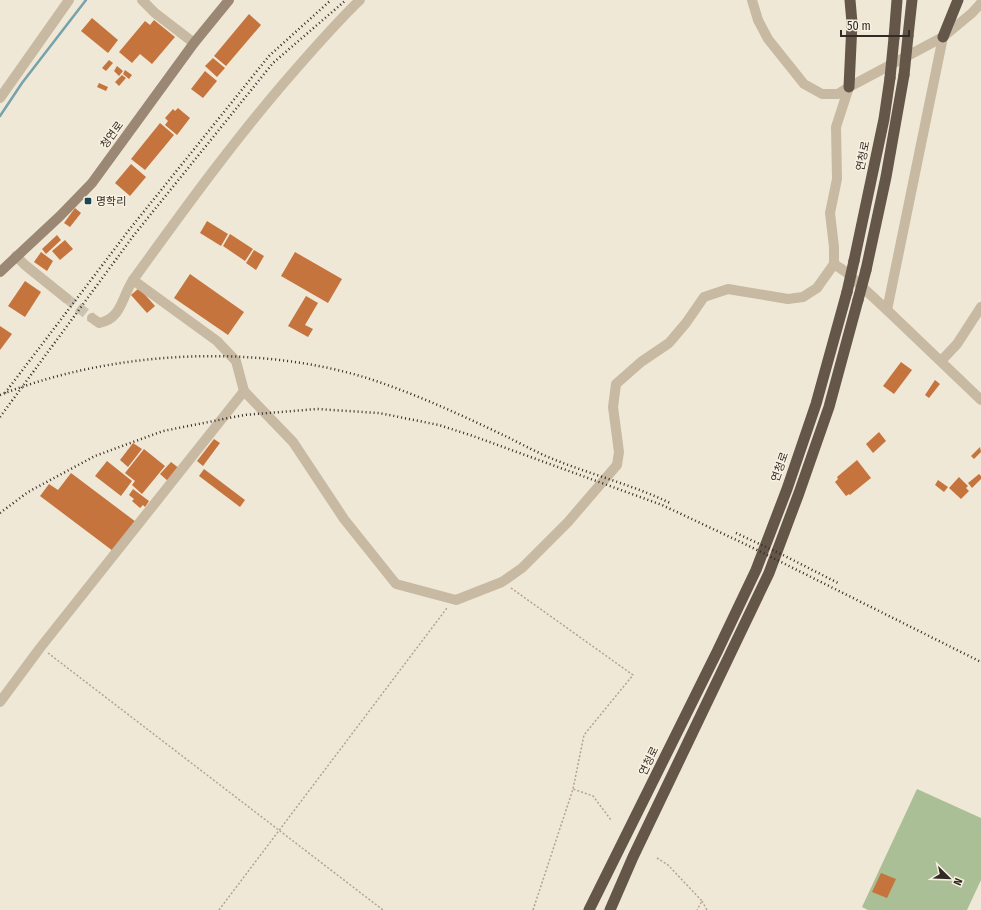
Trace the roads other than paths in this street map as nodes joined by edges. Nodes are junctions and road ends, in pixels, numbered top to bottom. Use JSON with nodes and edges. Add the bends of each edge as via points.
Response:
{"nodes":[{"id":1,"x":69,"y":0,"type":"edge"},
{"id":2,"x":142,"y":0,"type":"edge"},
{"id":3,"x":229,"y":0,"type":"edge"},
{"id":4,"x":360,"y":0,"type":"edge"},
{"id":5,"x":752,"y":0,"type":"edge"},
{"id":6,"x":850,"y":0,"type":"edge"},
{"id":7,"x":898,"y":0,"type":"edge"},
{"id":8,"x":912,"y":0,"type":"edge"},
{"id":9,"x":958,"y":0,"type":"edge"},
{"id":10,"x":981,"y":3,"type":"edge"},
{"id":11,"x":943,"y":37,"type":"junction"},
{"id":12,"x":194,"y":43,"type":"junction"},
{"id":13,"x":849,"y":86,"type":"junction"},
{"id":14,"x":0,"y":98,"type":"edge"},
{"id":15,"x":16,"y":256,"type":"junction"},
{"id":16,"x":834,"y":264,"type":"junction"},
{"id":17,"x":0,"y":272,"type":"edge"},
{"id":18,"x":133,"y":280,"type":"junction"},
{"id":19,"x":66,"y":298,"type":"tunnel mouth"},
{"id":20,"x":981,"y":307,"type":"edge"},
{"id":21,"x":887,"y":310,"type":"junction"},
{"id":22,"x":92,"y":318,"type":"tunnel mouth"},
{"id":23,"x":941,"y":361,"type":"junction"},
{"id":24,"x":244,"y":391,"type":"junction"},
{"id":25,"x":981,"y":400,"type":"edge"},
{"id":26,"x":0,"y":702,"type":"edge"},
{"id":27,"x":633,"y":857,"type":"junction"},
{"id":28,"x":589,"y":910,"type":"edge"},
{"id":29,"x":607,"y":910,"type":"edge"},
{"id":30,"x":610,"y":910,"type":"edge"}],
"edges":[{"from":1,"to":14,"type":"street"},
{"from":2,"to":12,"type":"street"},
{"from":3,"to":12,"type":"main road","name":"청연로"},
{"from":4,"to":18,"type":"street","via":[[332,27],[264,105]]},
{"from":5,"to":13,"type":"street","via":[[758,20],[768,39],[804,84],[822,94],[838,94]]},
{"from":6,"to":13,"type":"highway","via":[[852,23]]},
{"from":7,"to":28,"type":"highway","name":"연청로","bridge":true,"via":[[882,126],[848,292],[816,404],[756,570]]},
{"from":8,"to":27,"type":"highway","bridge":true,"via":[[904,74],[886,177],[866,270],[829,407],[769,573]]},
{"from":9,"to":11,"type":"highway"},
{"from":10,"to":11,"type":"street","via":[[972,14]]},
{"from":11,"to":13,"type":"street"},
{"from":11,"to":21,"type":"street"},
{"from":12,"to":15,"type":"main road","name":"청연로","via":[[92,183]]},
{"from":13,"to":16,"type":"street","via":[[836,127],[837,179],[830,213]]},
{"from":15,"to":17,"type":"main road","name":"청연로"},
{"from":15,"to":19,"type":"street"},
{"from":16,"to":21,"type":"street"},
{"from":16,"to":24,"type":"street","via":[[817,288],[804,297],[788,299],[728,289],[704,297],[669,343],[641,362],[616,384],[613,407],[619,452],[617,465],[568,522],[522,568],[502,582],[456,600],[396,584],[344,519],[293,442]]},
{"from":18,"to":22,"type":"street","via":[[114,317],[99,323]]},
{"from":18,"to":24,"type":"street","via":[[217,341],[236,361]]},
{"from":20,"to":23,"type":"street","via":[[957,344]]},
{"from":21,"to":23,"type":"street"},
{"from":23,"to":25,"type":"street"},
{"from":24,"to":26,"type":"street"},
{"from":27,"to":29,"type":"highway"},
{"from":27,"to":30,"type":"highway"}]}
